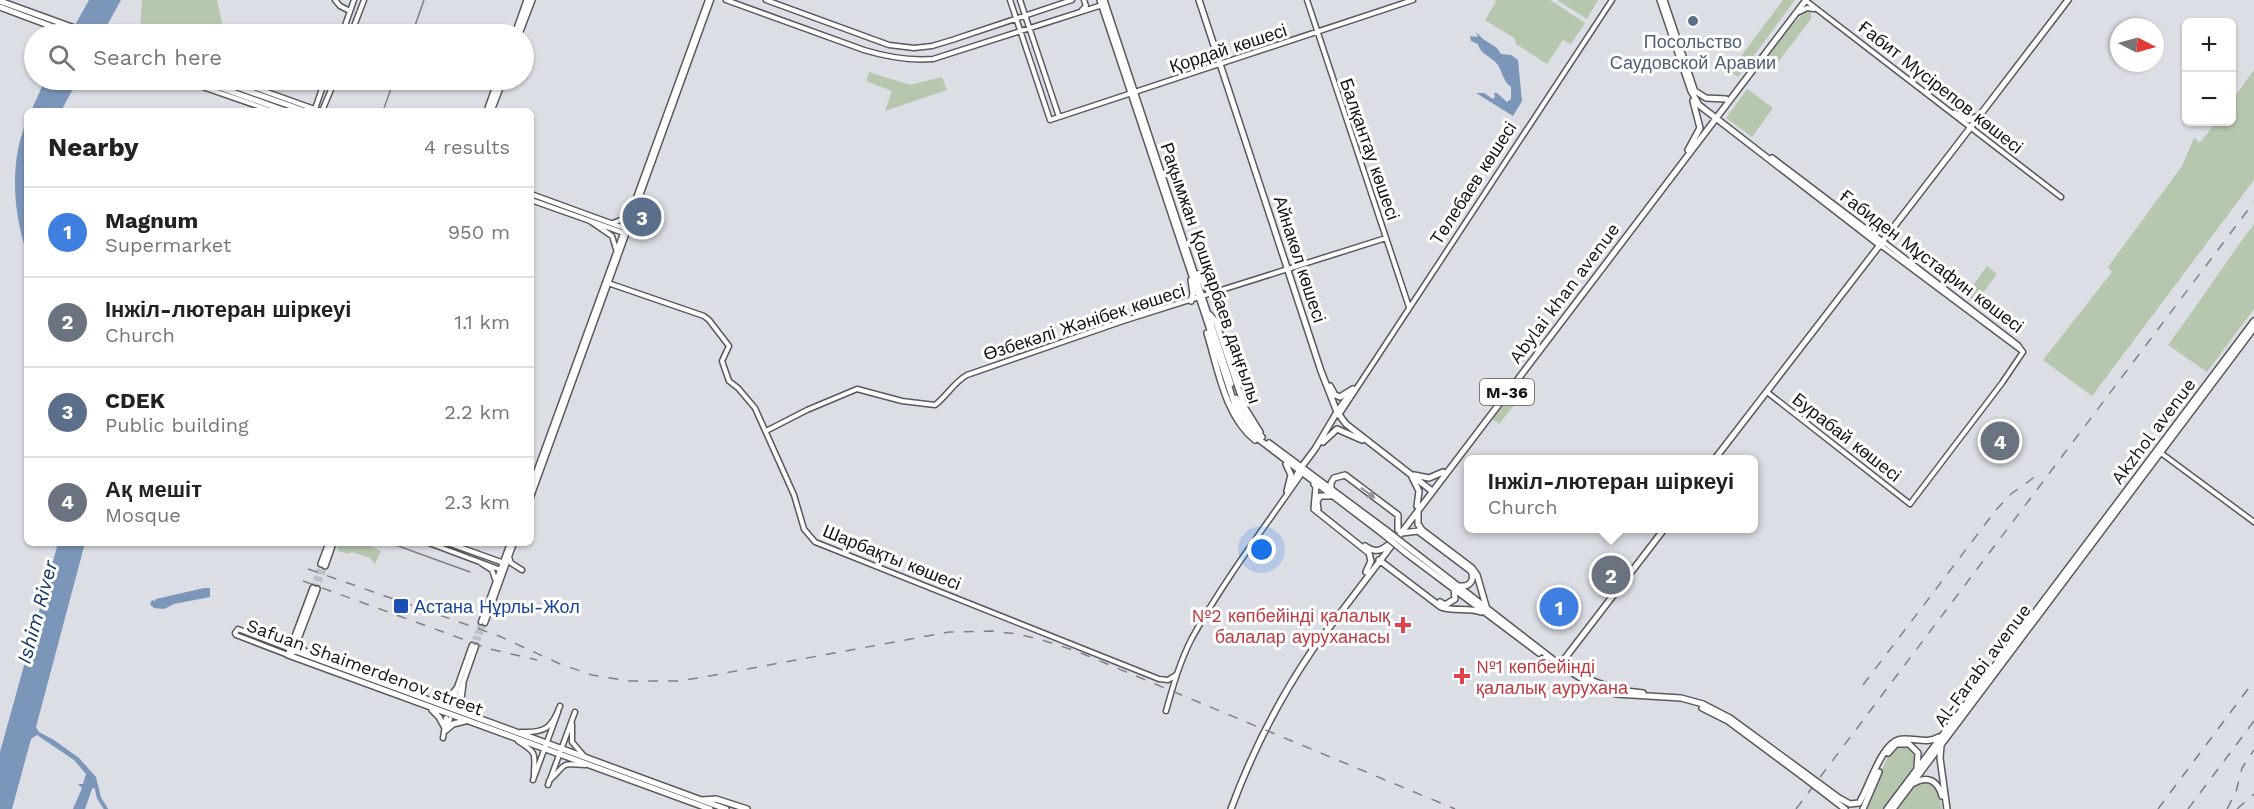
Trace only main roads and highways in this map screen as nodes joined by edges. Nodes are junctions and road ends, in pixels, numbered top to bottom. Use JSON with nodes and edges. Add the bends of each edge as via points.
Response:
{"nodes":[{"id":1,"x":529,"y":0,"type":"edge"},
{"id":2,"x":1104,"y":0,"type":"edge"},
{"id":3,"x":1199,"y":0,"type":"edge"},
{"id":4,"x":1662,"y":0,"type":"edge"},
{"id":5,"x":1804,"y":0,"type":"edge"},
{"id":6,"x":2068,"y":0,"type":"edge"},
{"id":7,"x":0,"y":1,"type":"edge"},
{"id":8,"x":1099,"y":3,"type":"edge"},
{"id":9,"x":0,"y":8,"type":"edge"},
{"id":10,"x":45,"y":21,"type":"junction"},
{"id":11,"x":51,"y":24,"type":"edge"},
{"id":12,"x":56,"y":24,"type":"edge"},
{"id":13,"x":521,"y":24,"type":"edge"},
{"id":14,"x":239,"y":90,"type":"edge"},
{"id":15,"x":243,"y":90,"type":"edge"},
{"id":16,"x":496,"y":90,"type":"edge"},
{"id":17,"x":1693,"y":91,"type":"junction"},
{"id":18,"x":1131,"y":93,"type":"junction"},
{"id":19,"x":1726,"y":99,"type":"junction"},
{"id":20,"x":1990,"y":103,"type":"junction"},
{"id":21,"x":279,"y":108,"type":"edge"},
{"id":22,"x":297,"y":108,"type":"edge"},
{"id":23,"x":490,"y":108,"type":"edge"},
{"id":24,"x":1954,"y":113,"type":"road end"},
{"id":25,"x":1714,"y":117,"type":"junction"},
{"id":26,"x":1688,"y":150,"type":"junction"},
{"id":27,"x":1903,"y":218,"type":"junction"},
{"id":28,"x":1860,"y":225,"type":"junction"},
{"id":29,"x":1884,"y":243,"type":"junction"},
{"id":30,"x":1192,"y":272,"type":"junction"},
{"id":31,"x":1217,"y":293,"type":"road end"},
{"id":32,"x":1297,"y":296,"type":"junction"},
{"id":33,"x":1201,"y":297,"type":"junction"},
{"id":34,"x":1191,"y":300,"type":"road end"},
{"id":35,"x":1304,"y":304,"type":"dead end"},
{"id":36,"x":2254,"y":321,"type":"edge"},
{"id":37,"x":2254,"y":328,"type":"edge"},
{"id":38,"x":1320,"y":352,"type":"dead end"},
{"id":39,"x":1318,"y":363,"type":"junction"},
{"id":40,"x":1319,"y":371,"type":"junction"},
{"id":41,"x":1353,"y":389,"type":"road end"},
{"id":42,"x":1338,"y":413,"type":"junction"},
{"id":43,"x":1368,"y":442,"type":"junction"},
{"id":44,"x":1320,"y":446,"type":"junction"},
{"id":45,"x":2159,"y":451,"type":"junction"},
{"id":46,"x":1720,"y":455,"type":"edge"},
{"id":47,"x":1279,"y":456,"type":"junction"},
{"id":48,"x":1302,"y":470,"type":"junction"},
{"id":49,"x":1407,"y":472,"type":"junction"},
{"id":50,"x":1443,"y":472,"type":"junction"},
{"id":51,"x":1311,"y":480,"type":"junction"},
{"id":52,"x":1331,"y":489,"type":"junction"},
{"id":53,"x":1287,"y":490,"type":"road end"},
{"id":54,"x":1431,"y":490,"type":"junction"},
{"id":55,"x":1332,"y":496,"type":"junction"},
{"id":56,"x":1418,"y":507,"type":"junction"},
{"id":57,"x":1384,"y":532,"type":"junction"},
{"id":58,"x":1399,"y":532,"type":"junction"},
{"id":59,"x":1659,"y":533,"type":"edge"},
{"id":60,"x":1388,"y":545,"type":"junction"},
{"id":61,"x":330,"y":546,"type":"edge"},
{"id":62,"x":1380,"y":559,"type":"junction"},
{"id":63,"x":2078,"y":560,"type":"joint"},
{"id":64,"x":323,"y":565,"type":"tunnel mouth"},
{"id":65,"x":1366,"y":572,"type":"junction"},
{"id":66,"x":1455,"y":587,"type":"junction"},
{"id":67,"x":1487,"y":611,"type":"junction"},
{"id":68,"x":1324,"y":631,"type":"junction"},
{"id":69,"x":291,"y":653,"type":"junction"},
{"id":70,"x":1557,"y":665,"type":"junction"},
{"id":71,"x":366,"y":681,"type":"junction"},
{"id":72,"x":463,"y":684,"type":"road end"},
{"id":73,"x":378,"y":685,"type":"junction"},
{"id":74,"x":457,"y":688,"type":"road end"},
{"id":75,"x":434,"y":702,"type":"junction"},
{"id":76,"x":425,"y":706,"type":"junction"},
{"id":77,"x":450,"y":714,"type":"junction"},
{"id":78,"x":1729,"y":720,"type":"junction"},
{"id":79,"x":466,"y":721,"type":"junction"},
{"id":80,"x":486,"y":722,"type":"junction"},
{"id":81,"x":512,"y":734,"type":"junction"},
{"id":82,"x":1942,"y":738,"type":"junction"},
{"id":83,"x":560,"y":751,"type":"junction"},
{"id":84,"x":1915,"y":772,"type":"junction"},
{"id":85,"x":1908,"y":788,"type":"junction"},
{"id":86,"x":701,"y":800,"type":"junction"},
{"id":87,"x":1837,"y":800,"type":"junction"},
{"id":88,"x":708,"y":809,"type":"edge"},
{"id":89,"x":726,"y":809,"type":"edge"},
{"id":90,"x":747,"y":809,"type":"edge"},
{"id":91,"x":1230,"y":809,"type":"edge"},
{"id":92,"x":1844,"y":809,"type":"edge"},
{"id":93,"x":1852,"y":809,"type":"edge"},
{"id":94,"x":1863,"y":809,"type":"edge"},
{"id":95,"x":1887,"y":809,"type":"edge"},
{"id":96,"x":1893,"y":809,"type":"edge"},
{"id":97,"x":1945,"y":809,"type":"edge"}],
"edges":[{"from":1,"to":13,"type":"main road"},
{"from":2,"to":18,"type":"main road","name":"Рақымжан Қошқарбаев даңғылы"},
{"from":3,"to":32,"type":"main road","name":"Айнакөл көшесі"},
{"from":4,"to":17,"type":"main road"},
{"from":5,"to":19,"type":"main road","name":"Abylai khan avenue","number":"M-36"},
{"from":5,"to":25,"type":"main road","name":"Abylai khan avenue","number":"M-36"},
{"from":6,"to":20,"type":"main road"},
{"from":7,"to":10,"type":"main road"},
{"from":8,"to":18,"type":"main road","name":"Рақымжан Қошқарбаев даңғылы"},
{"from":9,"to":10,"type":"main road"},
{"from":10,"to":11,"type":"main road"},
{"from":10,"to":12,"type":"main road"},
{"from":14,"to":21,"type":"main road"},
{"from":15,"to":22,"type":"main road"},
{"from":16,"to":23,"type":"main road"},
{"from":17,"to":19,"type":"main road","via":[[1706,98]]},
{"from":17,"to":25,"type":"main road","via":[[1699,105]]},
{"from":17,"to":26,"type":"main road","via":[[1700,128]]},
{"from":18,"to":30,"type":"main road","name":"Рақымжан Қошқарбаев даңғылы"},
{"from":19,"to":25,"type":"main road","name":"Abylai khan avenue","number":"M-36"},
{"from":20,"to":24,"type":"main road","via":[[1971,120]]},
{"from":20,"to":27,"type":"main road"},
{"from":25,"to":26,"type":"main road","name":"Abylai khan avenue","number":"M-36"},
{"from":25,"to":28,"type":"main road","name":"Ғабиден Мұстафин көшесі"},
{"from":25,"to":29,"type":"main road","name":"Ғабиден Мұстафин көшесі"},
{"from":25,"to":54,"type":"main road","name":"Abylai khan avenue","number":"M-36"},
{"from":26,"to":50,"type":"main road","name":"Abylai khan avenue","number":"M-36"},
{"from":27,"to":28,"type":"main road","via":[[1881,236]]},
{"from":27,"to":29,"type":"main road"},
{"from":28,"to":29,"type":"main road","name":"Ғабиден Мұстафин көшесі"},
{"from":29,"to":46,"type":"main road"},
{"from":30,"to":31,"type":"main road","via":[[1209,291]]},
{"from":30,"to":33,"type":"main road","name":"Рақымжан Қошқарбаев даңғылы"},
{"from":30,"to":34,"type":"main road"},
{"from":32,"to":35,"type":"main road"},
{"from":32,"to":39,"type":"main road","name":"Айнакөл көшесі"},
{"from":33,"to":47,"type":"main road","name":"Рақымжан Қошқарбаев даңғылы","via":[[1237,411],[1251,431]]},
{"from":33,"to":48,"type":"main road","name":"Рақымжан Қошқарбаев даңғылы","via":[[1238,404],[1252,427]]},
{"from":36,"to":45,"type":"main road","name":"Akzhol avenue"},
{"from":37,"to":45,"type":"main road","name":"Akzhol avenue"},
{"from":38,"to":39,"type":"main road"},
{"from":39,"to":40,"type":"main road","name":"Айнакөл көшесі"},
{"from":40,"to":41,"type":"main road","via":[[1337,396]]},
{"from":40,"to":42,"type":"main road","name":"Айнакөл көшесі"},
{"from":42,"to":43,"type":"main road","name":"Айнакөл көшесі"},
{"from":42,"to":44,"type":"main road","name":"Төлебаев көшесі"},
{"from":42,"to":48,"type":"main road","name":"Төлебаев көшесі"},
{"from":43,"to":44,"type":"main road","via":[[1337,429]]},
{"from":43,"to":49,"type":"main road","name":"Айнакөл көшесі"},
{"from":44,"to":48,"type":"main road","name":"Төлебаев көшесі"},
{"from":45,"to":63,"type":"main road","name":"Akzhol avenue"},
{"from":47,"to":48,"type":"main road","name":"Рақымжан Қошқарбаев даңғылы"},
{"from":47,"to":53,"type":"main road","via":[[1291,475]]},
{"from":48,"to":51,"type":"main road","name":"Рақымжан Қошқарбаев даңғылы"},
{"from":48,"to":52,"type":"main road","name":"Рақымжан Қошқарбаев даңғылы"},
{"from":49,"to":50,"type":"main road","via":[[1430,478]]},
{"from":49,"to":54,"type":"main road","name":"Айнакөл көшесі"},
{"from":49,"to":56,"type":"main road","via":[[1418,488]]},
{"from":50,"to":54,"type":"main road","name":"Abylai khan avenue","number":"M-36"},
{"from":51,"to":55,"type":"main road","name":"Рақымжан Қошқарбаев даңғылы"},
{"from":51,"to":65,"type":"main road","via":[[1316,487],[1313,502],[1317,512],[1369,553],[1371,561]]},
{"from":52,"to":57,"type":"main road","name":"Рақымжан Қошқарбаев даңғылы"},
{"from":52,"to":58,"type":"main road","one_way":true,"via":[[1335,477],[1345,475],[1398,515]]},
{"from":54,"to":56,"type":"main road","name":"Abylai khan avenue","number":"M-36"},
{"from":55,"to":57,"type":"main road","name":"Рақымжан Қошқарбаев даңғылы"},
{"from":55,"to":60,"type":"main road","via":[[1324,495],[1318,500],[1317,507],[1322,513],[1371,550]]},
{"from":56,"to":58,"type":"main road","name":"Abylai khan avenue","number":"M-36"},
{"from":56,"to":67,"type":"main road","via":[[1417,520],[1422,530],[1477,575]]},
{"from":57,"to":66,"type":"main road","name":"Рақымжан Қошқарбаев даңғылы","bridge":true},
{"from":58,"to":60,"type":"main road","name":"Abylai khan avenue","number":"M-36"},
{"from":58,"to":62,"type":"main road","name":"Abylai khan avenue","number":"M-36"},
{"from":58,"to":66,"type":"main road","via":[[1418,531],[1471,571],[1468,585]]},
{"from":59,"to":70,"type":"main road"},
{"from":60,"to":65,"type":"main road","name":"Abylai khan avenue","number":"M-36"},
{"from":61,"to":64,"type":"main road"},
{"from":62,"to":66,"type":"main road","via":[[1442,604],[1455,599]]},
{"from":62,"to":67,"type":"main road","via":[[1441,607]]},
{"from":62,"to":68,"type":"main road","name":"Abylai khan avenue","number":"M-36"},
{"from":63,"to":82,"type":"main road","name":"Al-Farabi avenue"},
{"from":65,"to":68,"type":"main road","name":"Abylai khan avenue","number":"M-36"},
{"from":66,"to":67,"type":"main road","name":"Рақымжан Қошқарбаев даңғылы"},
{"from":66,"to":67,"type":"main road","name":"Рақымжан Қошқарбаев даңғылы"},
{"from":67,"to":70,"type":"main road"},
{"from":68,"to":91,"type":"main road","number":"M-36","via":[[1270,712]]},
{"from":69,"to":69,"type":"main road","via":[[300,636],[315,588]]},
{"from":69,"to":71,"type":"main road","name":"Safuan Shaimerdenov street"},
{"from":69,"to":71,"type":"main road","name":"Safuan Shaimerdenov street","via":[[313,658]]},
{"from":70,"to":78,"type":"main road","via":[[1606,692],[1691,700]]},
{"from":70,"to":78,"type":"main road","via":[[1606,695],[1690,703]]},
{"from":71,"to":73,"type":"main road","name":"Safuan Shaimerdenov street"},
{"from":72,"to":80,"type":"main road","via":[[460,706]]},
{"from":73,"to":75,"type":"main road","name":"Safuan Shaimerdenov street"},
{"from":73,"to":76,"type":"main road","name":"Safuan Shaimerdenov street"},
{"from":74,"to":75,"type":"main road","via":[[449,698]]},
{"from":75,"to":77,"type":"main road","name":"Safuan Shaimerdenov street"},
{"from":76,"to":77,"type":"main road","name":"Safuan Shaimerdenov street"},
{"from":76,"to":79,"type":"main road","via":[[445,728]]},
{"from":77,"to":79,"type":"main road","name":"Safuan Shaimerdenov street"},
{"from":77,"to":80,"type":"main road","name":"Safuan Shaimerdenov street"},
{"from":78,"to":87,"type":"main road","bridge":true},
{"from":79,"to":81,"type":"main road","name":"Safuan Shaimerdenov street"},
{"from":80,"to":81,"type":"main road","name":"Safuan Shaimerdenov street"},
{"from":81,"to":83,"type":"main road","name":"Safuan Shaimerdenov street"},
{"from":82,"to":84,"type":"main road","name":"Al-Farabi avenue"},
{"from":82,"to":85,"type":"main road","name":"Al-Farabi avenue"},
{"from":82,"to":87,"type":"main road","via":[[1893,741],[1859,802]]},
{"from":82,"to":97,"type":"main road","via":[[1939,753]]},
{"from":83,"to":86,"type":"main road","name":"Safuan Shaimerdenov street"},
{"from":83,"to":88,"type":"main road","name":"Safuan Shaimerdenov street"},
{"from":84,"to":94,"type":"main road","via":[[1919,757],[1915,748],[1902,743],[1893,746]]},
{"from":84,"to":95,"type":"main road"},
{"from":85,"to":96,"type":"main road"},
{"from":85,"to":97,"type":"main road","via":[[1922,779],[1934,782]]},
{"from":86,"to":89,"type":"main road","name":"Safuan Shaimerdenov street"},
{"from":86,"to":90,"type":"main road","via":[[710,798]]},
{"from":87,"to":92,"type":"main road"},
{"from":87,"to":93,"type":"main road"}]}
